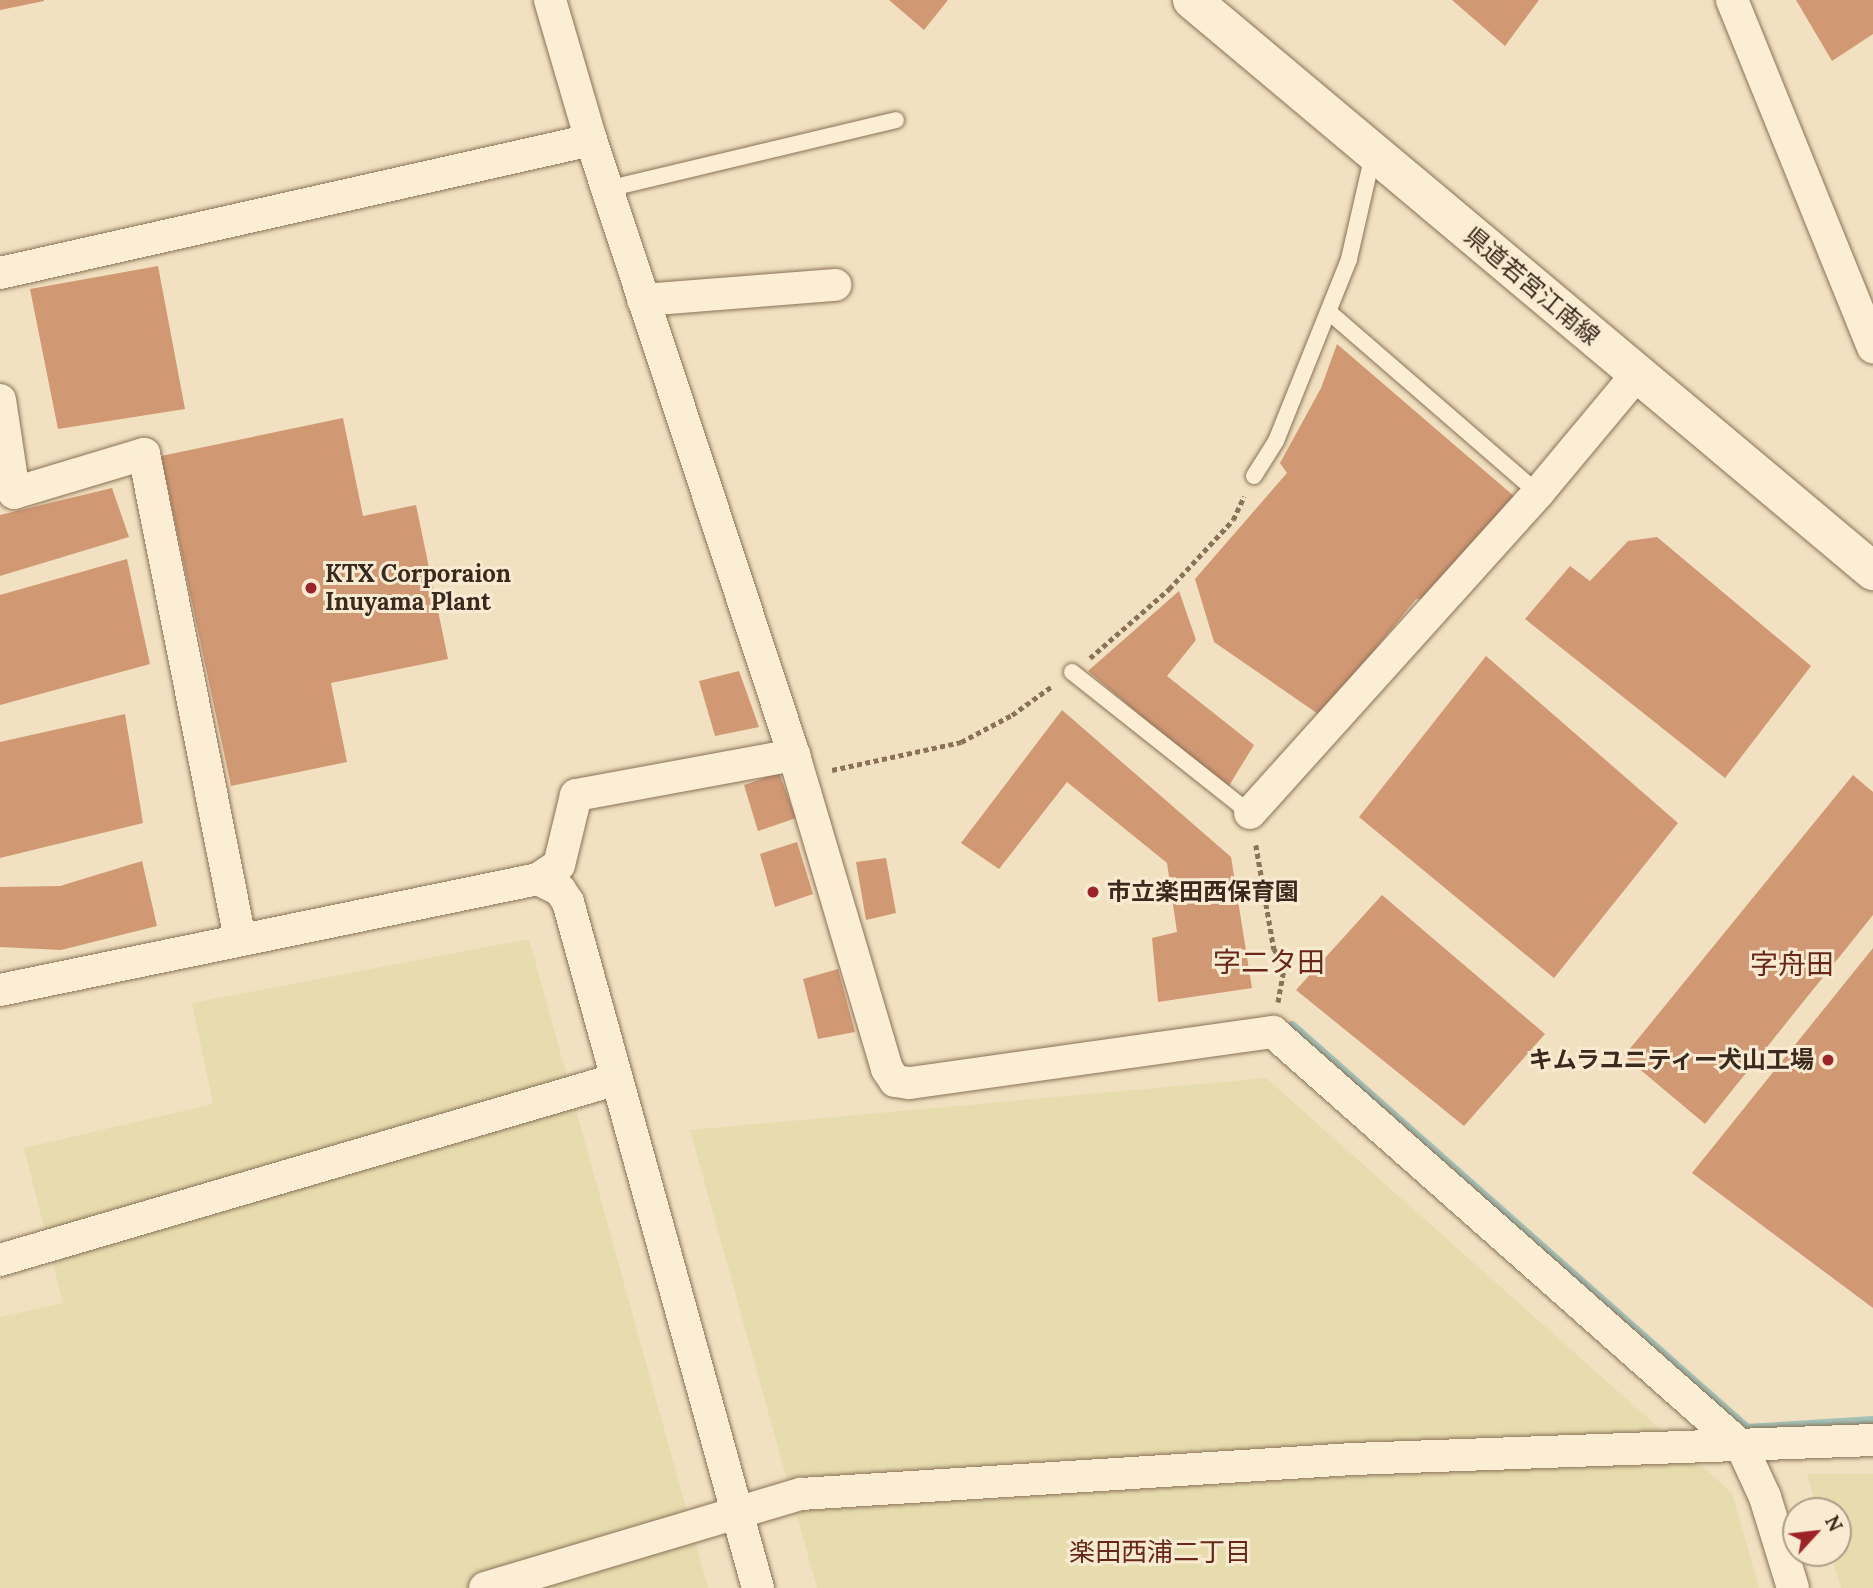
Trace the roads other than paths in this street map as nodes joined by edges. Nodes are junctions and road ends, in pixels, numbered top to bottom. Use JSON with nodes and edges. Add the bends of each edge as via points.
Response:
{"nodes":[{"id":1,"x":550,"y":0,"type":"edge"},
{"id":2,"x":1192,"y":0,"type":"edge"},
{"id":3,"x":1732,"y":0,"type":"edge"},
{"id":4,"x":896,"y":120,"type":"dead end"},
{"id":5,"x":590,"y":140,"type":"junction"},
{"id":6,"x":1373,"y":154,"type":"junction"},
{"id":7,"x":607,"y":189,"type":"junction"},
{"id":8,"x":0,"y":273,"type":"edge"},
{"id":9,"x":835,"y":285,"type":"dead end"},
{"id":10,"x":643,"y":300,"type":"junction"},
{"id":11,"x":1329,"y":312,"type":"junction"},
{"id":12,"x":1873,"y":346,"type":"edge"},
{"id":13,"x":1637,"y":374,"type":"junction"},
{"id":14,"x":0,"y":400,"type":"edge"},
{"id":15,"x":1254,"y":476,"type":"road end"},
{"id":16,"x":1538,"y":493,"type":"junction"},
{"id":17,"x":1873,"y":571,"type":"edge"},
{"id":18,"x":1072,"y":672,"type":"road end"},
{"id":19,"x":797,"y":765,"type":"junction"},
{"id":20,"x":1250,"y":813,"type":"joint"},
{"id":21,"x":538,"y":879,"type":"junction"},
{"id":22,"x":240,"y":938,"type":"junction"},
{"id":23,"x":0,"y":990,"type":"edge"},
{"id":24,"x":614,"y":1080,"type":"junction"},
{"id":25,"x":0,"y":1260,"type":"edge"},
{"id":26,"x":1873,"y":1440,"type":"edge"},
{"id":27,"x":1742,"y":1447,"type":"junction"},
{"id":28,"x":737,"y":1516,"type":"junction"},
{"id":29,"x":485,"y":1588,"type":"edge"},
{"id":30,"x":758,"y":1588,"type":"edge"},
{"id":31,"x":1793,"y":1588,"type":"edge"}],
"edges":[{"from":1,"to":5,"type":"street"},
{"from":2,"to":6,"type":"main road","name":"県道若宮江南線"},
{"from":3,"to":12,"type":"street"},
{"from":4,"to":7,"type":"lane"},
{"from":5,"to":7,"type":"street"},
{"from":5,"to":8,"type":"street"},
{"from":6,"to":11,"type":"lane","via":[[1349,259]]},
{"from":6,"to":13,"type":"main road","name":"県道若宮江南線"},
{"from":7,"to":10,"type":"street"},
{"from":9,"to":10,"type":"street"},
{"from":10,"to":19,"type":"street"},
{"from":11,"to":15,"type":"lane","via":[[1276,441]]},
{"from":11,"to":16,"type":"lane"},
{"from":13,"to":16,"type":"street"},
{"from":13,"to":17,"type":"main road","name":"県道若宮江南線"},
{"from":14,"to":22,"type":"street","via":[[14,493],[144,453]]},
{"from":16,"to":20,"type":"street"},
{"from":18,"to":20,"type":"lane"},
{"from":19,"to":21,"type":"street","via":[[576,795],[559,865]]},
{"from":19,"to":27,"type":"street","via":[[887,1069],[895,1081],[910,1083],[1273,1032]]},
{"from":21,"to":22,"type":"street"},
{"from":21,"to":24,"type":"street","via":[[560,890],[568,902]]},
{"from":22,"to":23,"type":"street"},
{"from":24,"to":25,"type":"street"},
{"from":24,"to":28,"type":"street"},
{"from":26,"to":27,"type":"street"},
{"from":27,"to":28,"type":"street","via":[[1353,1459],[879,1486],[801,1494]]},
{"from":27,"to":31,"type":"street","via":[[1765,1497]]},
{"from":28,"to":29,"type":"street"},
{"from":28,"to":30,"type":"street"}]}
